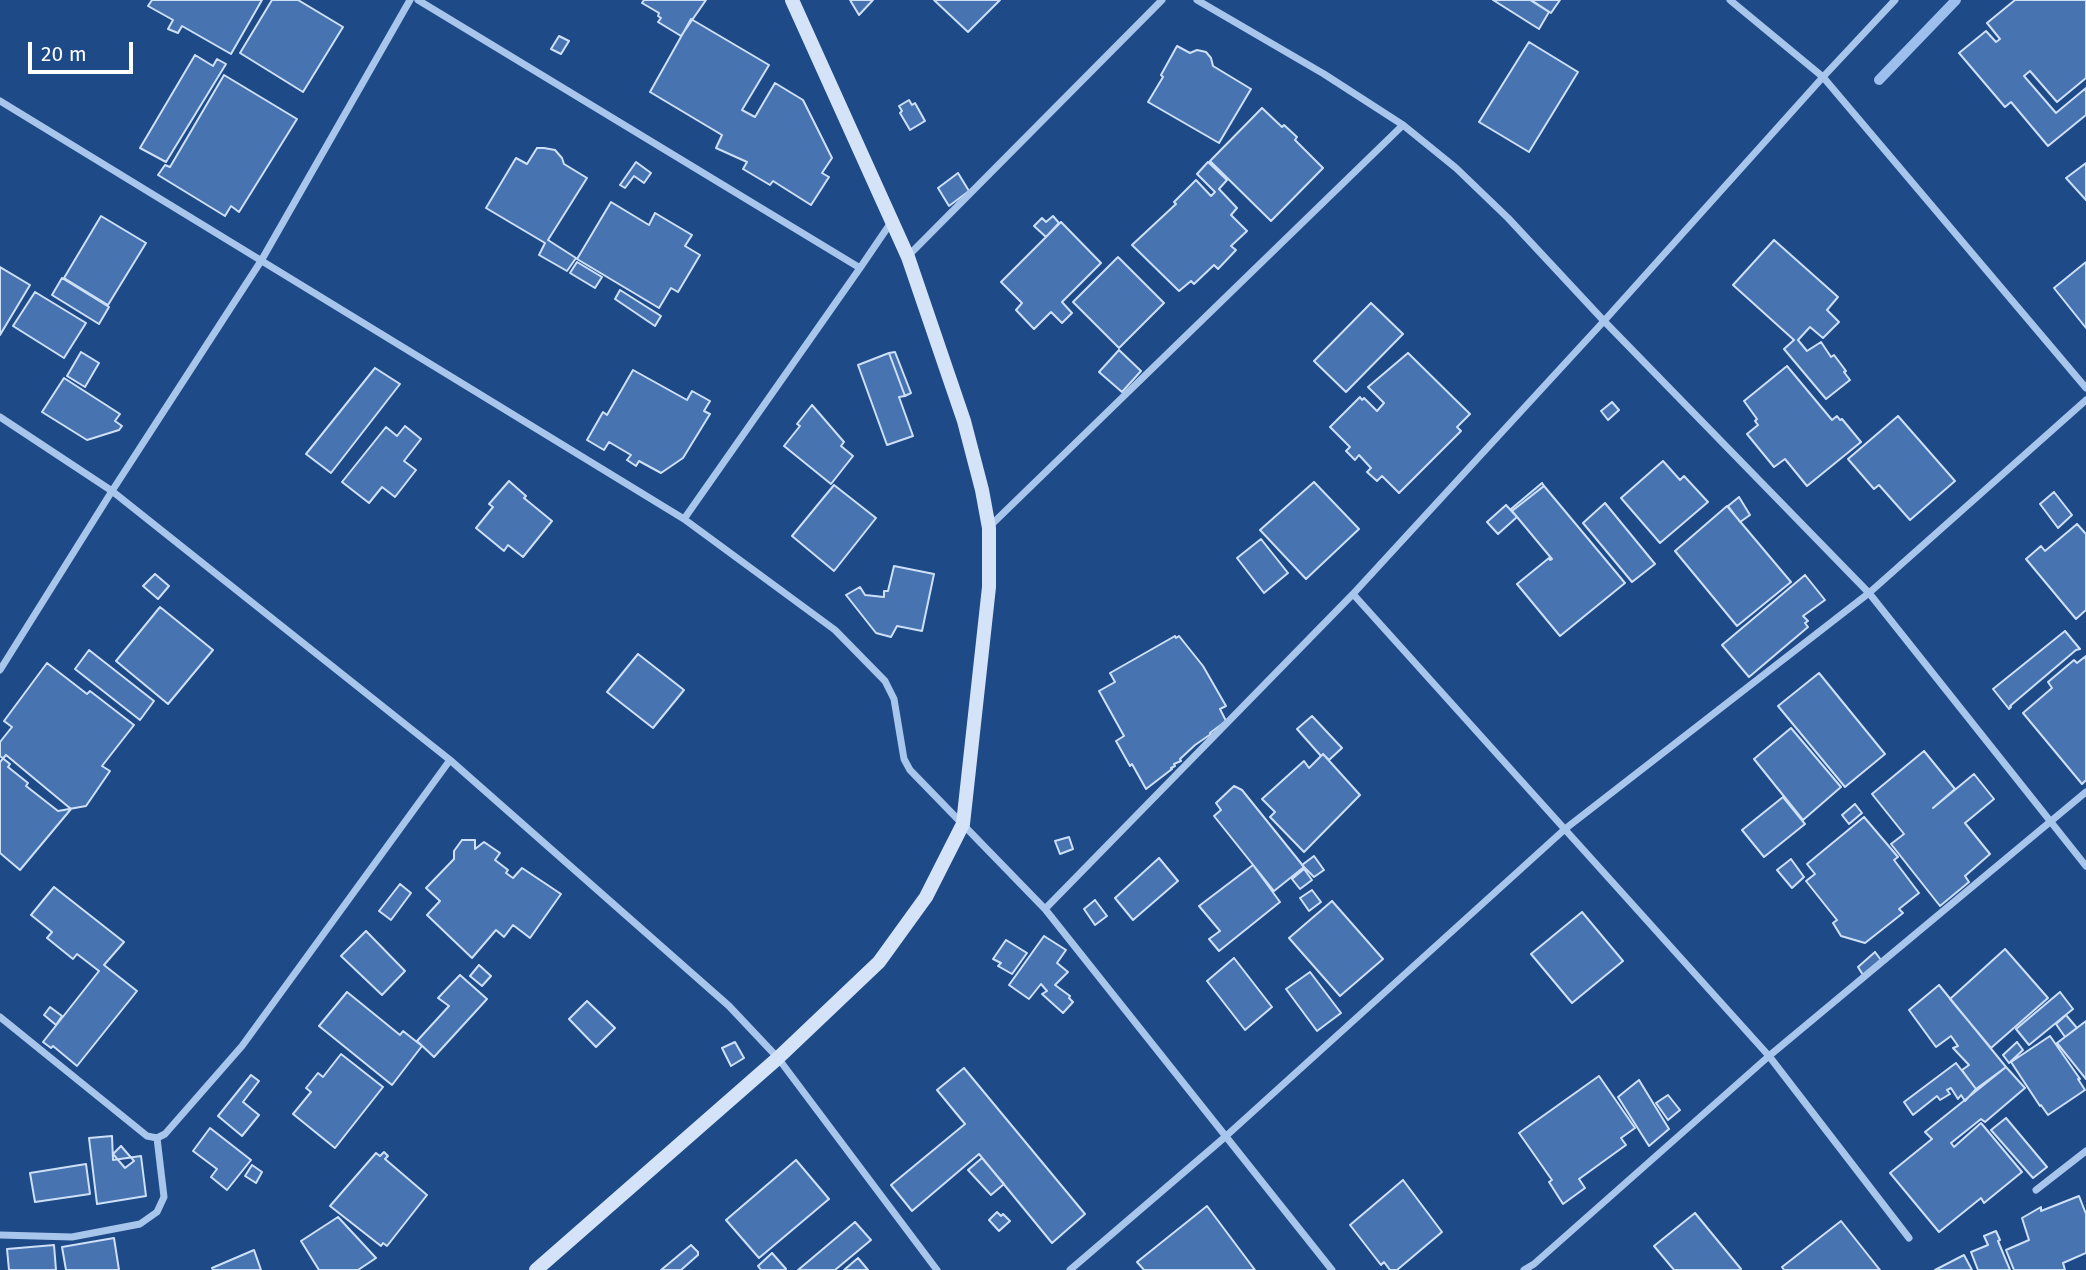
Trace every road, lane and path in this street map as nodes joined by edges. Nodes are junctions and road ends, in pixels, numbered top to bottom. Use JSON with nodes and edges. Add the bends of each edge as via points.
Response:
{"nodes":[{"id":1,"x":410,"y":0,"type":"edge"},
{"id":2,"x":418,"y":0,"type":"edge"},
{"id":3,"x":792,"y":0,"type":"edge"},
{"id":4,"x":1162,"y":0,"type":"edge"},
{"id":5,"x":1197,"y":0,"type":"edge"},
{"id":6,"x":1730,"y":0,"type":"edge"},
{"id":7,"x":1895,"y":0,"type":"edge"},
{"id":8,"x":1823,"y":77,"type":"junction"},
{"id":9,"x":0,"y":100,"type":"edge"},
{"id":10,"x":1403,"y":125,"type":"junction"},
{"id":11,"x":892,"y":221,"type":"junction"},
{"id":12,"x":908,"y":257,"type":"junction"},
{"id":13,"x":261,"y":261,"type":"junction"},
{"id":14,"x":860,"y":268,"type":"junction"},
{"id":15,"x":1604,"y":321,"type":"junction"},
{"id":16,"x":2086,"y":387,"type":"edge"},
{"id":17,"x":2086,"y":400,"type":"edge"},
{"id":18,"x":0,"y":417,"type":"edge"},
{"id":19,"x":112,"y":491,"type":"junction"},
{"id":20,"x":684,"y":519,"type":"junction"},
{"id":21,"x":989,"y":528,"type":"junction"},
{"id":22,"x":1869,"y":593,"type":"junction"},
{"id":23,"x":1353,"y":594,"type":"junction"},
{"id":24,"x":0,"y":670,"type":"edge"},
{"id":25,"x":450,"y":760,"type":"junction"},
{"id":26,"x":2086,"y":792,"type":"edge"},
{"id":27,"x":2051,"y":823,"type":"junction"},
{"id":28,"x":963,"y":824,"type":"junction"},
{"id":29,"x":1565,"y":829,"type":"junction"},
{"id":30,"x":2086,"y":866,"type":"edge"},
{"id":31,"x":1045,"y":909,"type":"junction"},
{"id":32,"x":0,"y":1017,"type":"edge"},
{"id":33,"x":1769,"y":1056,"type":"junction"},
{"id":34,"x":779,"y":1058,"type":"junction"},
{"id":35,"x":1225,"y":1137,"type":"junction"},
{"id":36,"x":157,"y":1138,"type":"junction"},
{"id":37,"x":2086,"y":1151,"type":"edge"},
{"id":38,"x":2036,"y":1190,"type":"dead end"},
{"id":39,"x":0,"y":1236,"type":"edge"},
{"id":40,"x":1909,"y":1238,"type":"dead end"},
{"id":41,"x":536,"y":1270,"type":"edge"},
{"id":42,"x":937,"y":1270,"type":"edge"},
{"id":43,"x":1070,"y":1270,"type":"edge"},
{"id":44,"x":1332,"y":1270,"type":"edge"},
{"id":45,"x":1524,"y":1270,"type":"edge"}],
"edges":[{"from":1,"to":13,"type":"street"},
{"from":2,"to":14,"type":"street"},
{"from":3,"to":11,"type":"main road"},
{"from":4,"to":12,"type":"street"},
{"from":5,"to":10,"type":"street"},
{"from":6,"to":8,"type":"street"},
{"from":7,"to":8,"type":"street"},
{"from":8,"to":15,"type":"street"},
{"from":8,"to":16,"type":"street"},
{"from":9,"to":13,"type":"street"},
{"from":10,"to":15,"type":"street","via":[[1508,218]]},
{"from":10,"to":21,"type":"street"},
{"from":11,"to":12,"type":"main road"},
{"from":11,"to":14,"type":"street"},
{"from":12,"to":21,"type":"main road","via":[[964,421]]},
{"from":13,"to":19,"type":"street"},
{"from":13,"to":20,"type":"street"},
{"from":14,"to":20,"type":"street"},
{"from":15,"to":22,"type":"street"},
{"from":15,"to":23,"type":"street"},
{"from":17,"to":22,"type":"street"},
{"from":18,"to":19,"type":"street"},
{"from":19,"to":24,"type":"street"},
{"from":19,"to":25,"type":"street"},
{"from":20,"to":28,"type":"street","via":[[835,631],[885,681],[894,699],[904,759]]},
{"from":21,"to":28,"type":"main road","via":[[989,587]]},
{"from":22,"to":27,"type":"street"},
{"from":22,"to":29,"type":"street"},
{"from":23,"to":29,"type":"street"},
{"from":23,"to":31,"type":"street"},
{"from":25,"to":34,"type":"street","via":[[729,1006]]},
{"from":25,"to":36,"type":"street","via":[[242,1046]]},
{"from":26,"to":27,"type":"street"},
{"from":27,"to":30,"type":"street"},
{"from":27,"to":33,"type":"street"},
{"from":28,"to":31,"type":"street"},
{"from":28,"to":34,"type":"main road","via":[[926,897],[879,962]]},
{"from":29,"to":33,"type":"street"},
{"from":29,"to":35,"type":"street"},
{"from":31,"to":35,"type":"street"},
{"from":32,"to":36,"type":"street","via":[[147,1136]]},
{"from":33,"to":40,"type":"street"},
{"from":33,"to":45,"type":"street"},
{"from":34,"to":41,"type":"main road"},
{"from":34,"to":42,"type":"street"},
{"from":35,"to":43,"type":"street"},
{"from":35,"to":44,"type":"street"},
{"from":36,"to":39,"type":"street","via":[[164,1197],[157,1212],[140,1224],[72,1237]]},
{"from":37,"to":38,"type":"street"}]}
